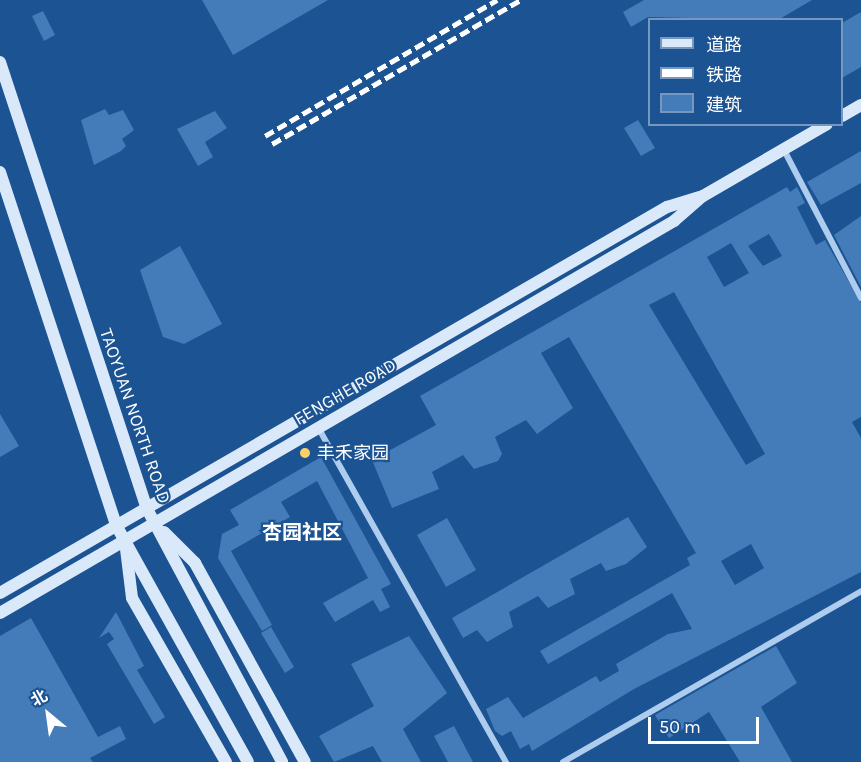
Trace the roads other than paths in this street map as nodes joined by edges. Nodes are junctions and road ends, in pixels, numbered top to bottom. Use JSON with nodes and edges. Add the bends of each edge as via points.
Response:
{"nodes":[{"id":1,"x":0,"y":62,"type":"edge"},
{"id":2,"x":861,"y":105,"type":"edge"},
{"id":3,"x":843,"y":115,"type":"edge"},
{"id":4,"x":823,"y":126,"type":"edge"},
{"id":5,"x":784,"y":149,"type":"junction"},
{"id":6,"x":0,"y":172,"type":"edge"},
{"id":7,"x":703,"y":195,"type":"junction"},
{"id":8,"x":861,"y":298,"type":"edge"},
{"id":9,"x":319,"y":429,"type":"junction"},
{"id":10,"x":146,"y":507,"type":"junction"},
{"id":11,"x":156,"y":524,"type":"junction"},
{"id":12,"x":116,"y":525,"type":"junction"},
{"id":13,"x":125,"y":542,"type":"junction"},
{"id":14,"x":861,"y":591,"type":"edge"},
{"id":15,"x":0,"y":593,"type":"edge"},
{"id":16,"x":0,"y":613,"type":"edge"},
{"id":17,"x":226,"y":762,"type":"edge"},
{"id":18,"x":248,"y":762,"type":"edge"},
{"id":19,"x":282,"y":762,"type":"edge"},
{"id":20,"x":305,"y":762,"type":"edge"},
{"id":21,"x":506,"y":762,"type":"edge"},
{"id":22,"x":563,"y":762,"type":"edge"}],
"edges":[{"from":1,"to":10,"type":"main road","name":"TAOYUAN NORTH ROAD"},
{"from":2,"to":3,"type":"main road"},
{"from":4,"to":5,"type":"main road","name":"FENGHE ROAD"},
{"from":5,"to":7,"type":"main road","name":"FENGHE ROAD"},
{"from":5,"to":8,"type":"street"},
{"from":6,"to":12,"type":"main road"},
{"from":7,"to":9,"type":"main road","name":"FENGHE ROAD","via":[[674,221]]},
{"from":7,"to":10,"type":"main road","name":"FENGHE ROAD","via":[[667,207]]},
{"from":9,"to":11,"type":"main road","name":"FENGHE ROAD"},
{"from":9,"to":21,"type":"street"},
{"from":10,"to":11,"type":"main road","name":"TAOYUAN NORTH ROAD"},
{"from":10,"to":12,"type":"main road","name":"FENGHE ROAD"},
{"from":11,"to":13,"type":"main road","name":"FENGHE ROAD"},
{"from":11,"to":19,"type":"main road","name":"TAOYUAN NORTH ROAD"},
{"from":11,"to":20,"type":"main road","via":[[195,563]]},
{"from":12,"to":13,"type":"main road"},
{"from":12,"to":15,"type":"main road","name":"FENGHE ROAD"},
{"from":13,"to":16,"type":"main road","name":"FENGHE ROAD"},
{"from":13,"to":17,"type":"main road","via":[[132,598]]},
{"from":13,"to":18,"type":"main road"},
{"from":14,"to":22,"type":"street"}]}
